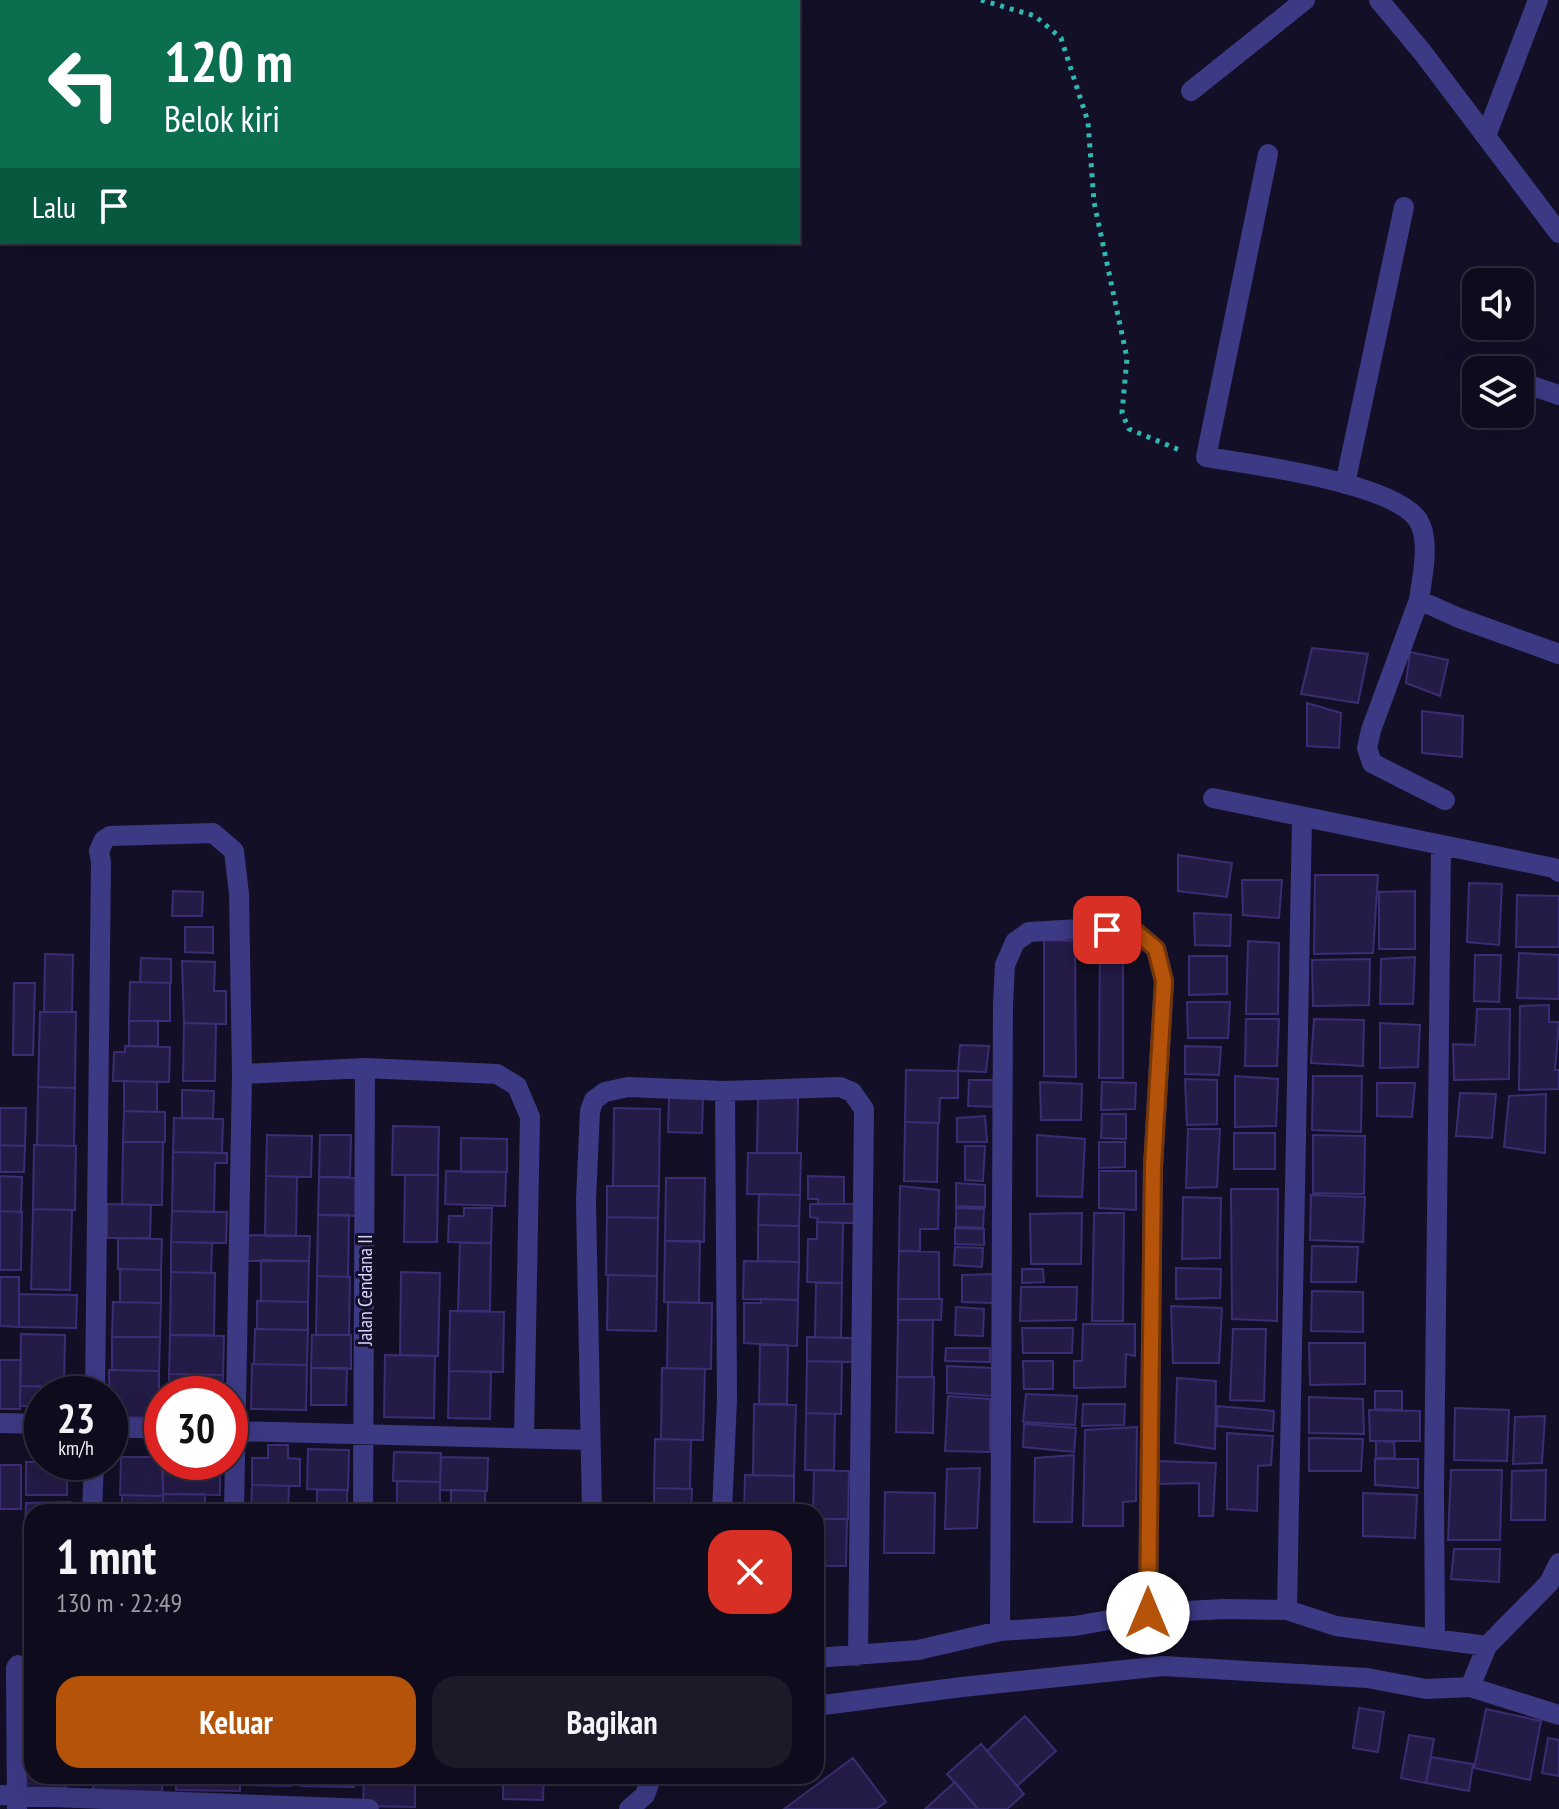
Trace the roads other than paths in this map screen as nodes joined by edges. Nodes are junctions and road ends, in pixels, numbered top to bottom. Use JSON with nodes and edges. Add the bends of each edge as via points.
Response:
{"nodes":[{"id":1,"x":1305,"y":0,"type":"edge"},
{"id":2,"x":1379,"y":0,"type":"edge"},
{"id":3,"x":1538,"y":0,"type":"edge"},
{"id":4,"x":1191,"y":91,"type":"dead end"},
{"id":5,"x":1486,"y":136,"type":"junction"},
{"id":6,"x":1268,"y":154,"type":"dead end"},
{"id":7,"x":1404,"y":207,"type":"dead end"},
{"id":8,"x":1559,"y":233,"type":"edge"},
{"id":9,"x":1534,"y":387,"type":"edge"},
{"id":10,"x":1559,"y":395,"type":"edge"},
{"id":11,"x":1345,"y":484,"type":"junction"},
{"id":12,"x":1419,"y":600,"type":"junction"},
{"id":13,"x":1559,"y":654,"type":"edge"},
{"id":14,"x":1213,"y":798,"type":"dead end"},
{"id":15,"x":1445,"y":800,"type":"dead end"},
{"id":16,"x":1302,"y":818,"type":"junction"},
{"id":17,"x":1441,"y":847,"type":"junction"},
{"id":18,"x":1559,"y":872,"type":"edge"},
{"id":19,"x":365,"y":1068,"type":"junction"},
{"id":20,"x":242,"y":1074,"type":"junction"},
{"id":21,"x":725,"y":1091,"type":"junction"},
{"id":22,"x":95,"y":1376,"type":"edge"},
{"id":23,"x":234,"y":1376,"type":"edge"},
{"id":24,"x":0,"y":1423,"type":"edge"},
{"id":25,"x":24,"y":1424,"type":"edge"},
{"id":26,"x":248,"y":1432,"type":"edge"},
{"id":27,"x":365,"y":1436,"type":"junction"},
{"id":28,"x":524,"y":1438,"type":"junction"},
{"id":29,"x":590,"y":1440,"type":"junction"},
{"id":30,"x":93,"y":1480,"type":"edge"},
{"id":31,"x":234,"y":1480,"type":"edge"},
{"id":32,"x":92,"y":1504,"type":"edge"},
{"id":33,"x":234,"y":1504,"type":"edge"},
{"id":34,"x":363,"y":1504,"type":"edge"},
{"id":35,"x":592,"y":1504,"type":"edge"},
{"id":36,"x":722,"y":1504,"type":"edge"},
{"id":37,"x":1559,"y":1563,"type":"edge"},
{"id":38,"x":1287,"y":1610,"type":"junction"},
{"id":39,"x":1148,"y":1613,"type":"junction"},
{"id":40,"x":1000,"y":1631,"type":"junction"},
{"id":41,"x":1435,"y":1637,"type":"junction"},
{"id":42,"x":1487,"y":1646,"type":"junction"},
{"id":43,"x":858,"y":1656,"type":"junction"},
{"id":44,"x":824,"y":1658,"type":"edge"},
{"id":45,"x":17,"y":1664,"type":"edge"},
{"id":46,"x":1470,"y":1687,"type":"junction"},
{"id":47,"x":824,"y":1705,"type":"edge"},
{"id":48,"x":1559,"y":1715,"type":"edge"},
{"id":49,"x":649,"y":1784,"type":"edge"},
{"id":50,"x":11,"y":1800,"type":"edge"},
{"id":51,"x":369,"y":1809,"type":"edge"},
{"id":52,"x":629,"y":1809,"type":"edge"}],
"edges":[{"from":1,"to":4,"type":"street"},
{"from":2,"to":5,"type":"street"},
{"from":3,"to":5,"type":"street"},
{"from":5,"to":8,"type":"street"},
{"from":6,"to":11,"type":"street","via":[[1206,457]]},
{"from":7,"to":11,"type":"street"},
{"from":9,"to":10,"type":"street"},
{"from":11,"to":12,"type":"street","via":[[1397,503],[1418,520],[1426,547]]},
{"from":12,"to":13,"type":"street"},
{"from":12,"to":15,"type":"street","via":[[1367,748],[1372,763]]},
{"from":14,"to":16,"type":"street"},
{"from":16,"to":17,"type":"street"},
{"from":16,"to":38,"type":"street"},
{"from":17,"to":18,"type":"street"},
{"from":17,"to":41,"type":"street"},
{"from":19,"to":20,"type":"street"},
{"from":19,"to":27,"type":"street","name":"Jalan Cendana II"},
{"from":19,"to":28,"type":"street","via":[[497,1074],[517,1086],[530,1117]]},
{"from":20,"to":22,"type":"street","via":[[234,851],[213,833],[110,836],[99,851]]},
{"from":20,"to":23,"type":"street"},
{"from":21,"to":29,"type":"street","via":[[628,1087],[594,1100],[586,1200]]},
{"from":21,"to":36,"type":"street"},
{"from":21,"to":43,"type":"street","via":[[840,1087],[852,1092],[864,1109]]},
{"from":24,"to":25,"type":"street"},
{"from":26,"to":27,"type":"street"},
{"from":27,"to":28,"type":"street"},
{"from":27,"to":34,"type":"street","name":"Jalan Cendana II"},
{"from":28,"to":29,"type":"street"},
{"from":29,"to":35,"type":"street"},
{"from":30,"to":32,"type":"street"},
{"from":31,"to":33,"type":"street"},
{"from":37,"to":42,"type":"street","via":[[1549,1583]]},
{"from":38,"to":39,"type":"street"},
{"from":38,"to":41,"type":"street","via":[[1336,1626]]},
{"from":39,"to":40,"type":"street","via":[[1075,1626]]},
{"from":39,"to":40,"type":"street","via":[[1153,1166],[1164,981],[1156,949],[1135,931],[1029,932],[1015,942],[1005,965],[1003,1003]]},
{"from":40,"to":43,"type":"street","via":[[918,1650]]},
{"from":41,"to":42,"type":"street"},
{"from":42,"to":46,"type":"street"},
{"from":43,"to":44,"type":"street"},
{"from":45,"to":50,"type":"street"},
{"from":46,"to":47,"type":"street","via":[[1426,1689],[1367,1678],[1163,1666]]},
{"from":46,"to":48,"type":"street"},
{"from":49,"to":52,"type":"street"},
{"from":50,"to":51,"type":"street"}]}
